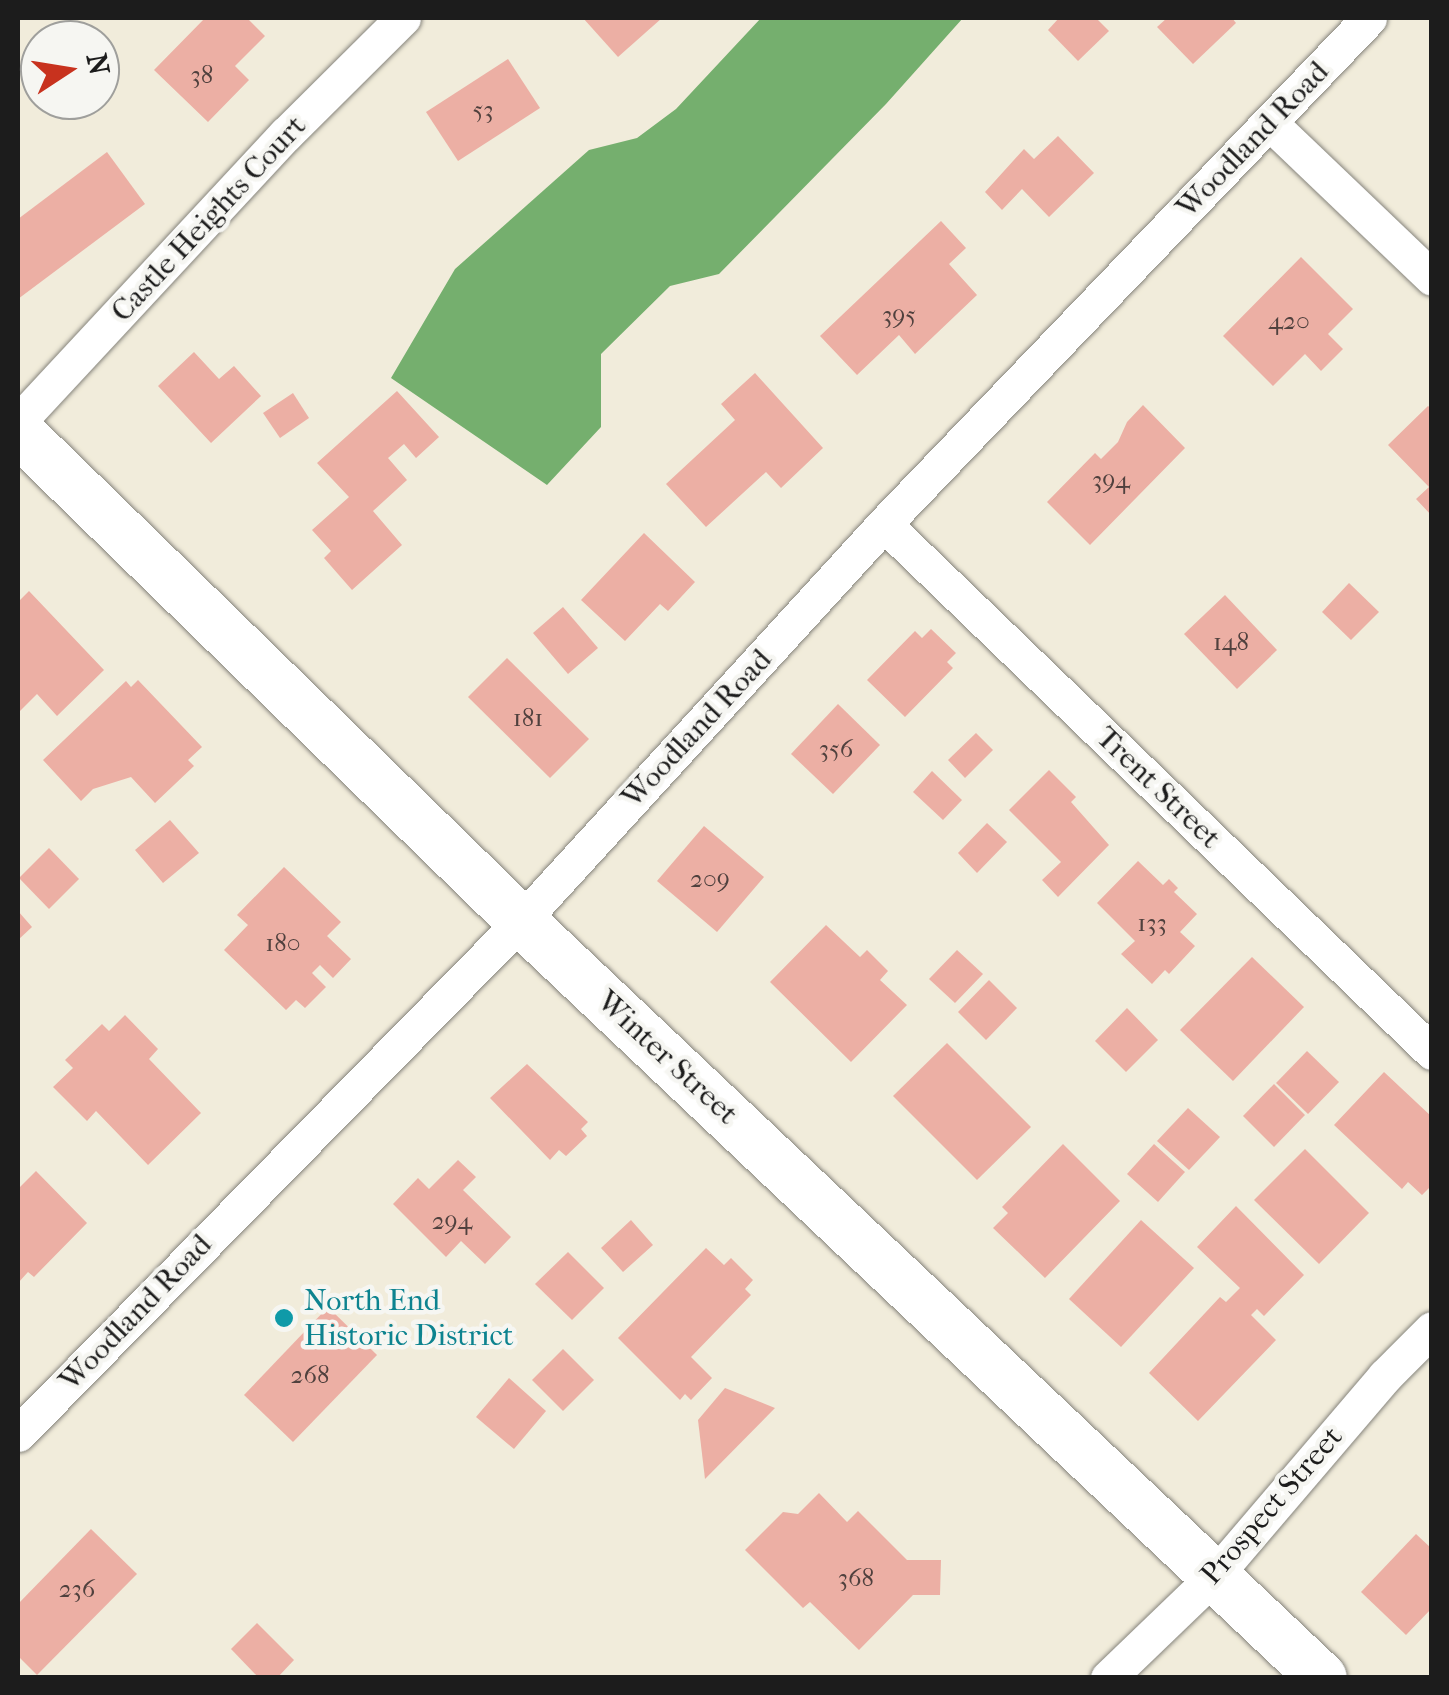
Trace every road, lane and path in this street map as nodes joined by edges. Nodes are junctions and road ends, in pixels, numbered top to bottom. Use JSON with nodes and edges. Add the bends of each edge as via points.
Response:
{"nodes":[{"id":1,"x":403,"y":18,"type":"edge"},
{"id":2,"x":1370,"y":18,"type":"edge"},
{"id":3,"x":1270,"y":123,"type":"junction"},
{"id":4,"x":1432,"y":278,"type":"edge"},
{"id":5,"x":18,"y":422,"type":"edge"},
{"id":6,"x":18,"y":431,"type":"edge"},
{"id":7,"x":884,"y":524,"type":"junction"},
{"id":8,"x":521,"y":921,"type":"junction"},
{"id":9,"x":1432,"y":1052,"type":"edge"},
{"id":10,"x":1432,"y":1329,"type":"edge"},
{"id":11,"x":18,"y":1432,"type":"edge"},
{"id":12,"x":1216,"y":1574,"type":"junction"},
{"id":13,"x":1108,"y":1678,"type":"edge"},
{"id":14,"x":1322,"y":1678,"type":"edge"}],
"edges":[{"from":1,"to":5,"type":"street","name":"Castle Heights Court"},
{"from":2,"to":3,"type":"street","name":"Woodland Road"},
{"from":3,"to":4,"type":"street"},
{"from":3,"to":7,"type":"street","name":"Woodland Road"},
{"from":6,"to":8,"type":"main road","name":"Winter Street"},
{"from":7,"to":8,"type":"street","name":"Woodland Road"},
{"from":7,"to":9,"type":"street","name":"Trent Street"},
{"from":8,"to":11,"type":"street","name":"Woodland Road"},
{"from":8,"to":12,"type":"main road","name":"Winter Street"},
{"from":10,"to":12,"type":"street","name":"Prospect Street"},
{"from":12,"to":13,"type":"street","name":"Prospect Street"},
{"from":12,"to":14,"type":"main road","name":"Winter Street"}]}
